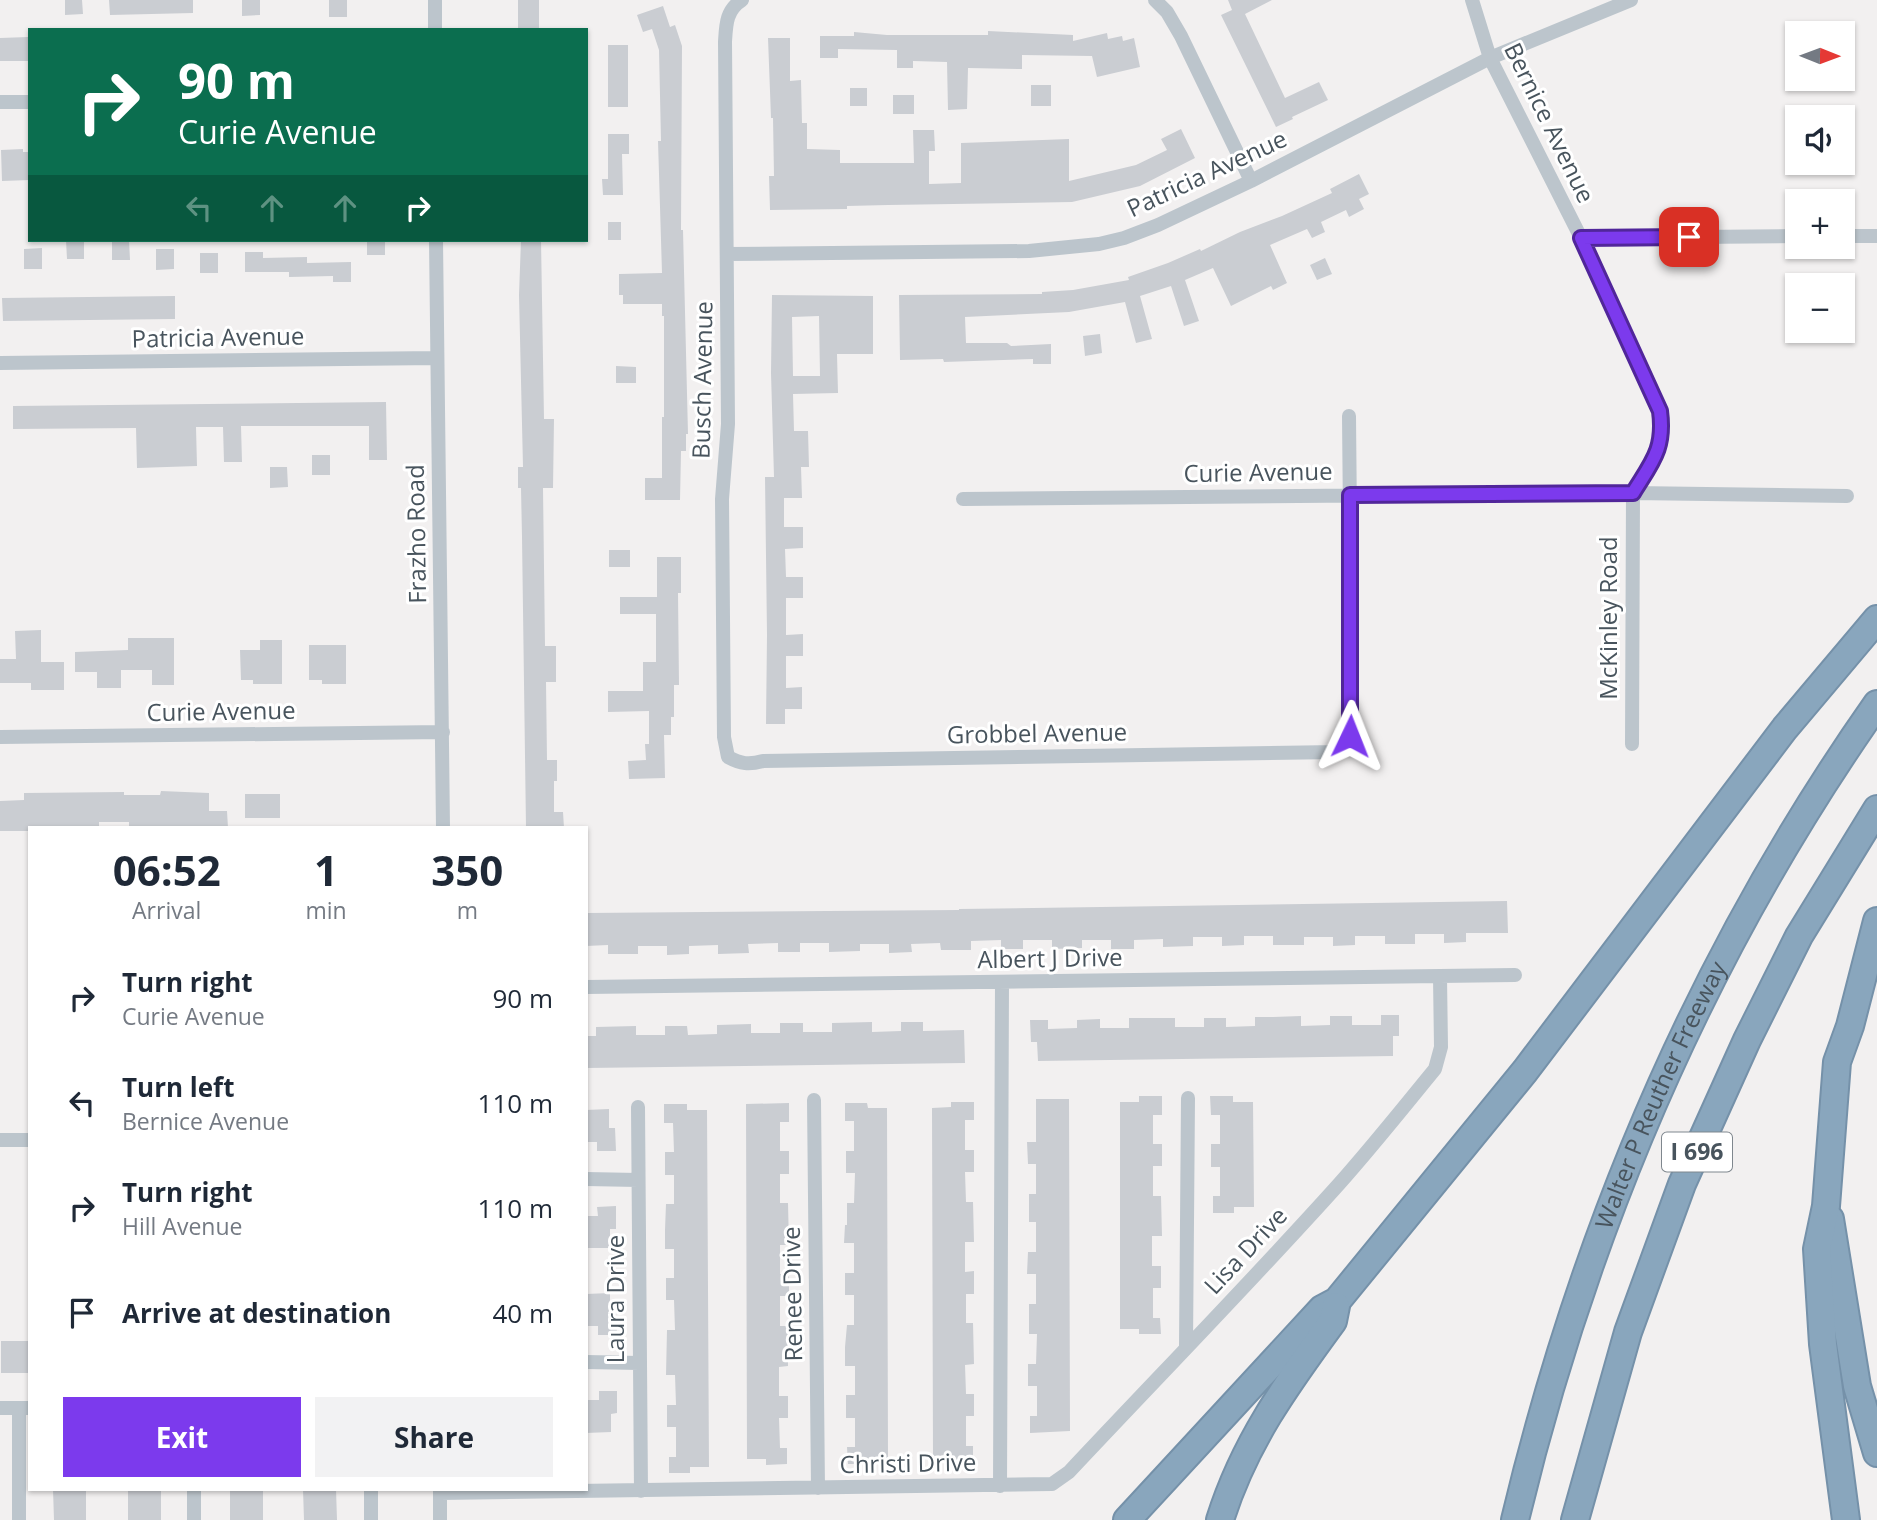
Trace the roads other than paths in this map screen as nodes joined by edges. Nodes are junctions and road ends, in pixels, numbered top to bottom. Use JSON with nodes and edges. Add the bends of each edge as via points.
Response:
{"nodes":[{"id":1,"x":435,"y":0,"type":"edge"},
{"id":2,"x":1155,"y":0,"type":"edge"},
{"id":3,"x":1472,"y":0,"type":"edge"},
{"id":4,"x":1631,"y":0,"type":"edge"},
{"id":5,"x":739,"y":2,"type":"edge"},
{"id":6,"x":435,"y":28,"type":"edge"},
{"id":7,"x":1490,"y":58,"type":"junction"},
{"id":8,"x":0,"y":102,"type":"edge"},
{"id":9,"x":28,"y":102,"type":"edge"},
{"id":10,"x":1251,"y":181,"type":"junction"},
{"id":11,"x":1785,"y":236,"type":"edge"},
{"id":12,"x":1855,"y":236,"type":"edge"},
{"id":13,"x":1877,"y":236,"type":"edge"},
{"id":14,"x":1581,"y":238,"type":"junction"},
{"id":15,"x":436,"y":242,"type":"edge"},
{"id":16,"x":727,"y":254,"type":"junction"},
{"id":17,"x":437,"y":358,"type":"junction"},
{"id":18,"x":0,"y":363,"type":"edge"},
{"id":19,"x":1349,"y":416,"type":"dead end"},
{"id":20,"x":1633,"y":493,"type":"junction"},
{"id":21,"x":1350,"y":495,"type":"junction"},
{"id":22,"x":1847,"y":496,"type":"dead end"},
{"id":23,"x":963,"y":499,"type":"dead end"},
{"id":24,"x":1877,"y":619,"type":"edge"},
{"id":25,"x":1877,"y":704,"type":"edge"},
{"id":26,"x":443,"y":732,"type":"junction"},
{"id":27,"x":0,"y":737,"type":"edge"},
{"id":28,"x":1632,"y":744,"type":"dead end"},
{"id":29,"x":728,"y":758,"type":"joint"},
{"id":30,"x":1877,"y":809,"type":"edge"},
{"id":31,"x":443,"y":826,"type":"edge"},
{"id":32,"x":1877,"y":921,"type":"edge"},
{"id":33,"x":1515,"y":975,"type":"dead end"},
{"id":34,"x":1440,"y":976,"type":"junction"},
{"id":35,"x":1002,"y":983,"type":"junction"},
{"id":36,"x":588,"y":987,"type":"edge"},
{"id":37,"x":1188,"y":1098,"type":"dead end"},
{"id":38,"x":814,"y":1100,"type":"dead end"},
{"id":39,"x":638,"y":1107,"type":"dead end"},
{"id":40,"x":0,"y":1140,"type":"edge"},
{"id":41,"x":28,"y":1140,"type":"edge"},
{"id":42,"x":588,"y":1180,"type":"edge"},
{"id":43,"x":638,"y":1180,"type":"junction"},
{"id":44,"x":1826,"y":1206,"type":"junction"},
{"id":45,"x":1337,"y":1301,"type":"junction"},
{"id":46,"x":1186,"y":1346,"type":"junction"},
{"id":47,"x":588,"y":1362,"type":"edge"},
{"id":48,"x":639,"y":1363,"type":"junction"},
{"id":49,"x":0,"y":1408,"type":"edge"},
{"id":50,"x":24,"y":1408,"type":"edge"},
{"id":51,"x":1877,"y":1453,"type":"edge"},
{"id":52,"x":1000,"y":1486,"type":"junction"},
{"id":53,"x":818,"y":1488,"type":"junction"},
{"id":54,"x":194,"y":1491,"type":"edge"},
{"id":55,"x":372,"y":1491,"type":"edge"},
{"id":56,"x":440,"y":1491,"type":"edge"},
{"id":57,"x":641,"y":1491,"type":"junction"},
{"id":58,"x":19,"y":1520,"type":"edge"},
{"id":59,"x":194,"y":1520,"type":"edge"},
{"id":60,"x":371,"y":1520,"type":"edge"},
{"id":61,"x":440,"y":1520,"type":"edge"},
{"id":62,"x":1127,"y":1520,"type":"edge"},
{"id":63,"x":1220,"y":1520,"type":"edge"},
{"id":64,"x":1515,"y":1520,"type":"edge"},
{"id":65,"x":1575,"y":1520,"type":"edge"},
{"id":66,"x":1846,"y":1520,"type":"edge"}],
"edges":[{"from":1,"to":6,"type":"street"},
{"from":2,"to":10,"type":"street","via":[[1181,36]]},
{"from":3,"to":7,"type":"street","name":"Bernice Avenue"},
{"from":4,"to":7,"type":"street","name":"Patricia Avenue"},
{"from":5,"to":16,"type":"street","name":"Busch Avenue","via":[[727,18],[725,42]]},
{"from":7,"to":10,"type":"street","name":"Patricia Avenue"},
{"from":7,"to":14,"type":"street","name":"Bernice Avenue"},
{"from":8,"to":9,"type":"street"},
{"from":10,"to":16,"type":"street","name":"Patricia Avenue","via":[[1140,232],[1099,244],[1029,251]]},
{"from":11,"to":14,"type":"street"},
{"from":12,"to":13,"type":"street"},
{"from":14,"to":20,"type":"street","name":"Bernice Avenue","via":[[1660,411],[1660,445]]},
{"from":15,"to":17,"type":"street","name":"Frazho Road"},
{"from":16,"to":29,"type":"street","name":"Busch Avenue","via":[[728,424],[722,499],[724,737]]},
{"from":17,"to":18,"type":"street","name":"Patricia Avenue"},
{"from":17,"to":26,"type":"street","name":"Frazho Road"},
{"from":19,"to":21,"type":"street"},
{"from":20,"to":21,"type":"street","name":"Curie Avenue"},
{"from":20,"to":22,"type":"street","name":"Curie Avenue"},
{"from":20,"to":28,"type":"street","name":"McKinley Road"},
{"from":21,"to":23,"type":"street","name":"Curie Avenue"},
{"from":21,"to":29,"type":"street","name":"Grobbel Avenue","via":[[1352,726],[1346,746],[1336,752],[752,764]]},
{"from":24,"to":45,"type":"highway","via":[[1785,728],[1525,1071]]},
{"from":25,"to":64,"type":"highway","name":"Walter P Reuther Freeway","number":"I 696","via":[[1763,882],[1662,1080],[1608,1212],[1565,1335]]},
{"from":26,"to":27,"type":"street","name":"Curie Avenue"},
{"from":26,"to":31,"type":"street","name":"Frazho Road"},
{"from":30,"to":65,"type":"highway","number":"I 696","via":[[1800,936],[1682,1184],[1628,1332]]},
{"from":32,"to":44,"type":"highway","via":[[1838,1062]]},
{"from":33,"to":34,"type":"street","name":"Albert J Drive"},
{"from":34,"to":35,"type":"street","name":"Albert J Drive"},
{"from":34,"to":46,"type":"street","name":"Lisa Drive","via":[[1441,1047],[1435,1069],[1340,1183]]},
{"from":35,"to":36,"type":"street","name":"Albert J Drive"},
{"from":35,"to":52,"type":"street","name":"Christi Drive"},
{"from":37,"to":46,"type":"street"},
{"from":38,"to":53,"type":"street","name":"Renee Drive"},
{"from":39,"to":43,"type":"street","name":"Laura Drive"},
{"from":40,"to":41,"type":"street"},
{"from":42,"to":43,"type":"street"},
{"from":43,"to":48,"type":"street","name":"Laura Drive"},
{"from":44,"to":51,"type":"highway","via":[[1857,1385]]},
{"from":44,"to":66,"type":"highway","via":[[1817,1249],[1823,1344]]},
{"from":45,"to":62,"type":"highway","via":[[1322,1310]]},
{"from":45,"to":63,"type":"highway","via":[[1333,1321],[1255,1435]]},
{"from":46,"to":52,"type":"street","name":"Lisa Drive","via":[[1052,1485]]},
{"from":47,"to":48,"type":"street"},
{"from":48,"to":57,"type":"street","name":"Laura Drive"},
{"from":49,"to":50,"type":"street"},
{"from":50,"to":58,"type":"street"},
{"from":52,"to":53,"type":"street","name":"Christi Drive"},
{"from":53,"to":57,"type":"street","name":"Christi Drive"},
{"from":54,"to":59,"type":"street"},
{"from":55,"to":60,"type":"street"},
{"from":56,"to":57,"type":"street","name":"Christi Drive"},
{"from":56,"to":61,"type":"street"}]}
